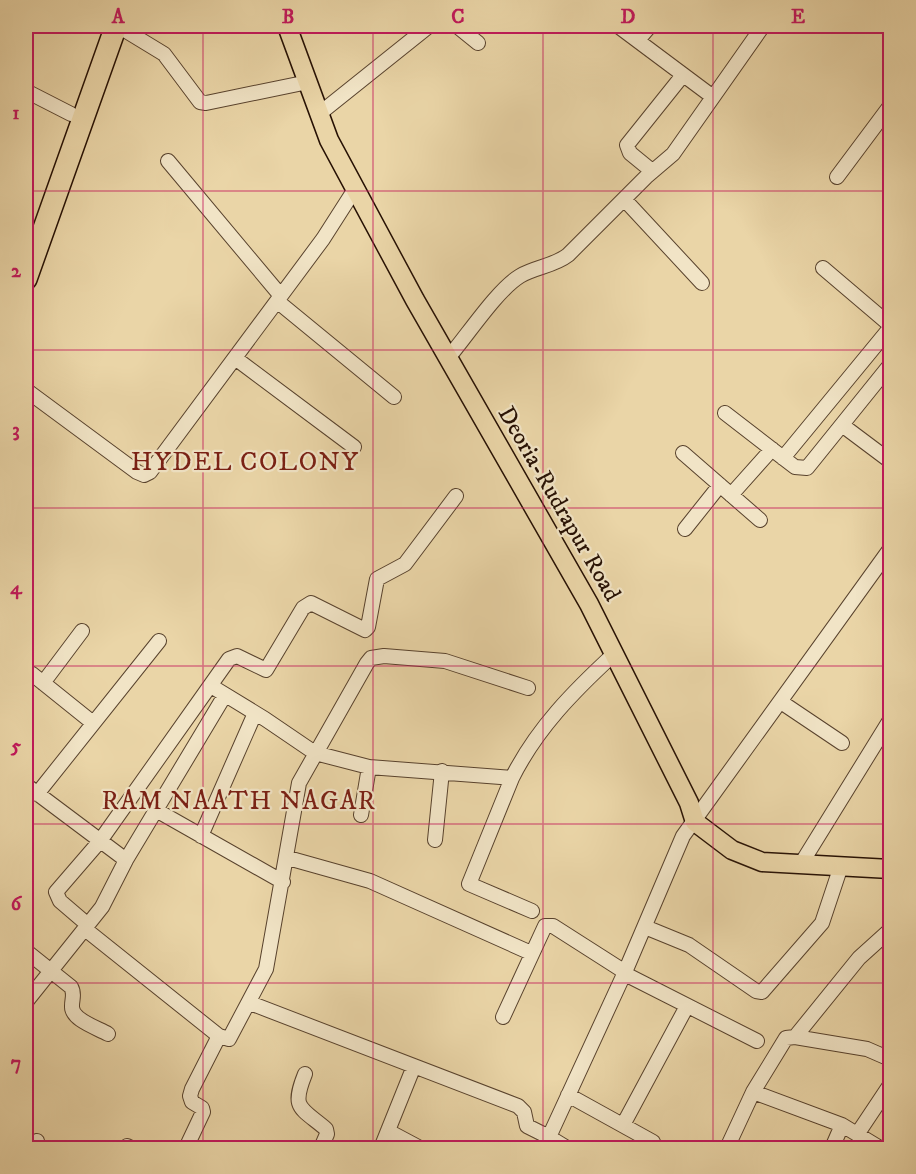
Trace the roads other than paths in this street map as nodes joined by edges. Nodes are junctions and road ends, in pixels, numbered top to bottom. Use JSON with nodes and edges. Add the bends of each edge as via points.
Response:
{"nodes":[{"id":1,"x":103,"y":26,"type":"edge"},
{"id":2,"x":117,"y":26,"type":"edge"},
{"id":3,"x":429,"y":26,"type":"edge"},
{"id":4,"x":457,"y":26,"type":"edge"},
{"id":5,"x":618,"y":26,"type":"edge"},
{"id":6,"x":650,"y":26,"type":"edge"},
{"id":7,"x":763,"y":26,"type":"edge"},
{"id":8,"x":291,"y":29,"type":"edge"},
{"id":9,"x":638,"y":40,"type":"junction"},
{"id":10,"x":478,"y":43,"type":"dead end"},
{"id":11,"x":683,"y":75,"type":"junction"},
{"id":12,"x":308,"y":82,"type":"junction"},
{"id":13,"x":26,"y":91,"type":"edge"},
{"id":14,"x":713,"y":97,"type":"junction"},
{"id":15,"x":891,"y":106,"type":"edge"},
{"id":16,"x":71,"y":114,"type":"junction"},
{"id":17,"x":319,"y":114,"type":"junction"},
{"id":18,"x":168,"y":161,"type":"dead end"},
{"id":19,"x":652,"y":171,"type":"junction"},
{"id":20,"x":837,"y":177,"type":"dead end"},
{"id":21,"x":355,"y":189,"type":"junction"},
{"id":22,"x":624,"y":200,"type":"junction"},
{"id":23,"x":26,"y":239,"type":"edge"},
{"id":24,"x":824,"y":268,"type":"dead end"},
{"id":25,"x":26,"y":279,"type":"edge"},
{"id":26,"x":702,"y":284,"type":"dead end"},
{"id":27,"x":279,"y":298,"type":"junction"},
{"id":28,"x":891,"y":327,"type":"edge"},
{"id":29,"x":235,"y":358,"type":"junction"},
{"id":30,"x":448,"y":358,"type":"junction"},
{"id":31,"x":891,"y":365,"type":"edge"},
{"id":32,"x":26,"y":390,"type":"edge"},
{"id":33,"x":394,"y":397,"type":"dead end"},
{"id":34,"x":725,"y":413,"type":"dead end"},
{"id":35,"x":842,"y":425,"type":"junction"},
{"id":36,"x":354,"y":447,"type":"dead end"},
{"id":37,"x":683,"y":453,"type":"dead end"},
{"id":38,"x":778,"y":454,"type":"junction"},
{"id":39,"x":891,"y":461,"type":"edge"},
{"id":40,"x":726,"y":490,"type":"junction"},
{"id":41,"x":456,"y":496,"type":"dead end"},
{"id":42,"x":760,"y":520,"type":"dead end"},
{"id":43,"x":685,"y":529,"type":"dead end"},
{"id":44,"x":891,"y":549,"type":"edge"},
{"id":45,"x":82,"y":631,"type":"dead end"},
{"id":46,"x":159,"y":641,"type":"dead end"},
{"id":47,"x":614,"y":654,"type":"junction"},
{"id":48,"x":26,"y":673,"type":"edge"},
{"id":49,"x":42,"y":682,"type":"junction"},
{"id":50,"x":211,"y":686,"type":"junction"},
{"id":51,"x":528,"y":688,"type":"dead end"},
{"id":52,"x":225,"y":694,"type":"junction"},
{"id":53,"x":781,"y":702,"type":"junction"},
{"id":54,"x":255,"y":713,"type":"junction"},
{"id":55,"x":891,"y":720,"type":"edge"},
{"id":56,"x":93,"y":723,"type":"junction"},
{"id":57,"x":842,"y":743,"type":"dead end"},
{"id":58,"x":315,"y":753,"type":"junction"},
{"id":59,"x":369,"y":767,"type":"junction"},
{"id":60,"x":442,"y":771,"type":"junction"},
{"id":61,"x":512,"y":778,"type":"junction"},
{"id":62,"x":26,"y":785,"type":"edge"},
{"id":63,"x":37,"y":794,"type":"junction"},
{"id":64,"x":156,"y":810,"type":"junction"},
{"id":65,"x":361,"y":815,"type":"dead end"},
{"id":66,"x":695,"y":822,"type":"junction"},
{"id":67,"x":201,"y":836,"type":"junction"},
{"id":68,"x":435,"y":840,"type":"dead end"},
{"id":69,"x":100,"y":841,"type":"junction"},
{"id":70,"x":288,"y":858,"type":"junction"},
{"id":71,"x":126,"y":860,"type":"junction"},
{"id":72,"x":801,"y":864,"type":"junction"},
{"id":73,"x":841,"y":866,"type":"junction"},
{"id":74,"x":891,"y":869,"type":"edge"},
{"id":75,"x":283,"y":882,"type":"junction"},
{"id":76,"x":532,"y":911,"type":"dead end"},
{"id":77,"x":87,"y":927,"type":"junction"},
{"id":78,"x":645,"y":927,"type":"junction"},
{"id":79,"x":891,"y":930,"type":"edge"},
{"id":80,"x":26,"y":951,"type":"edge"},
{"id":81,"x":531,"y":953,"type":"junction"},
{"id":82,"x":51,"y":971,"type":"junction"},
{"id":83,"x":625,"y":973,"type":"junction"},
{"id":84,"x":26,"y":1002,"type":"edge"},
{"id":85,"x":250,"y":1002,"type":"junction"},
{"id":86,"x":687,"y":1006,"type":"junction"},
{"id":87,"x":503,"y":1017,"type":"dead end"},
{"id":88,"x":108,"y":1034,"type":"dead end"},
{"id":89,"x":219,"y":1036,"type":"junction"},
{"id":90,"x":795,"y":1037,"type":"junction"},
{"id":91,"x":757,"y":1041,"type":"dead end"},
{"id":92,"x":891,"y":1059,"type":"edge"},
{"id":93,"x":414,"y":1066,"type":"junction"},
{"id":94,"x":305,"y":1074,"type":"dead end"},
{"id":95,"x":891,"y":1085,"type":"edge"},
{"id":96,"x":753,"y":1092,"type":"junction"},
{"id":97,"x":568,"y":1095,"type":"junction"},
{"id":98,"x":623,"y":1125,"type":"junction"},
{"id":99,"x":842,"y":1125,"type":"junction"},
{"id":100,"x":387,"y":1131,"type":"junction"},
{"id":101,"x":858,"y":1133,"type":"junction"},
{"id":102,"x":549,"y":1137,"type":"junction"},
{"id":103,"x":186,"y":1149,"type":"edge"},
{"id":104,"x":321,"y":1149,"type":"edge"},
{"id":105,"x":381,"y":1149,"type":"edge"},
{"id":106,"x":420,"y":1149,"type":"edge"},
{"id":107,"x":567,"y":1149,"type":"edge"},
{"id":108,"x":654,"y":1149,"type":"edge"},
{"id":109,"x":727,"y":1149,"type":"edge"},
{"id":110,"x":832,"y":1149,"type":"edge"},
{"id":111,"x":880,"y":1149,"type":"edge"}],
"edges":[{"from":1,"to":16,"type":"highway"},
{"from":2,"to":12,"type":"street","via":[[164,54],[200,102]]},
{"from":2,"to":25,"type":"highway"},
{"from":3,"to":17,"type":"street"},
{"from":4,"to":10,"type":"street"},
{"from":5,"to":9,"type":"street"},
{"from":6,"to":9,"type":"street"},
{"from":7,"to":14,"type":"street"},
{"from":8,"to":12,"type":"main road","name":"Deoria-Rudrapur Road"},
{"from":9,"to":11,"type":"street"},
{"from":11,"to":14,"type":"street"},
{"from":11,"to":19,"type":"street","via":[[627,145],[630,153]]},
{"from":12,"to":17,"type":"main road","name":"Deoria-Rudrapur Road"},
{"from":13,"to":16,"type":"street"},
{"from":14,"to":19,"type":"street","via":[[673,154]]},
{"from":15,"to":20,"type":"street"},
{"from":16,"to":23,"type":"highway"},
{"from":17,"to":21,"type":"main road","name":"Deoria-Rudrapur Road"},
{"from":18,"to":27,"type":"street"},
{"from":19,"to":22,"type":"street"},
{"from":21,"to":27,"type":"street"},
{"from":21,"to":30,"type":"main road","name":"Deoria-Rudrapur Road"},
{"from":22,"to":26,"type":"street"},
{"from":22,"to":30,"type":"street","via":[[561,261],[533,270],[511,283]]},
{"from":24,"to":28,"type":"street"},
{"from":27,"to":29,"type":"street"},
{"from":27,"to":33,"type":"street"},
{"from":28,"to":38,"type":"street"},
{"from":29,"to":32,"type":"street","via":[[144,475]]},
{"from":29,"to":36,"type":"street"},
{"from":30,"to":47,"type":"main road","name":"Deoria-Rudrapur Road"},
{"from":31,"to":35,"type":"street"},
{"from":34,"to":38,"type":"street"},
{"from":35,"to":38,"type":"street","via":[[807,468],[795,468]]},
{"from":35,"to":39,"type":"street"},
{"from":37,"to":40,"type":"street"},
{"from":38,"to":40,"type":"street"},
{"from":40,"to":42,"type":"street"},
{"from":40,"to":43,"type":"street"},
{"from":41,"to":50,"type":"street","via":[[405,564],[377,579],[365,630],[311,603],[303,608],[266,670],[234,655]]},
{"from":44,"to":53,"type":"street"},
{"from":45,"to":49,"type":"street"},
{"from":46,"to":56,"type":"street"},
{"from":47,"to":61,"type":"street","via":[[563,701]]},
{"from":47,"to":66,"type":"main road","name":"Deoria-Rudrapur Road"},
{"from":48,"to":49,"type":"street"},
{"from":49,"to":56,"type":"street"},
{"from":50,"to":52,"type":"street"},
{"from":50,"to":69,"type":"street"},
{"from":51,"to":58,"type":"street","via":[[445,661],[371,658]]},
{"from":52,"to":54,"type":"street"},
{"from":52,"to":64,"type":"street"},
{"from":53,"to":57,"type":"street"},
{"from":53,"to":66,"type":"street"},
{"from":54,"to":58,"type":"street"},
{"from":54,"to":67,"type":"street"},
{"from":55,"to":72,"type":"street"},
{"from":56,"to":63,"type":"street"},
{"from":58,"to":59,"type":"street"},
{"from":58,"to":70,"type":"street","via":[[299,783]]},
{"from":59,"to":60,"type":"street"},
{"from":59,"to":65,"type":"street"},
{"from":60,"to":61,"type":"street"},
{"from":60,"to":68,"type":"street"},
{"from":61,"to":76,"type":"street","via":[[469,884]]},
{"from":62,"to":63,"type":"street"},
{"from":63,"to":69,"type":"street"},
{"from":64,"to":67,"type":"street"},
{"from":64,"to":71,"type":"street"},
{"from":66,"to":72,"type":"main road","via":[[732,850],[762,862]]},
{"from":66,"to":78,"type":"street","via":[[683,836]]},
{"from":67,"to":75,"type":"street"},
{"from":69,"to":71,"type":"street"},
{"from":69,"to":77,"type":"street","via":[[56,892]]},
{"from":70,"to":75,"type":"street"},
{"from":70,"to":81,"type":"street","via":[[370,881]]},
{"from":71,"to":77,"type":"street"},
{"from":72,"to":73,"type":"main road"},
{"from":73,"to":74,"type":"main road"},
{"from":73,"to":78,"type":"street","via":[[822,923],[762,992],[689,945]]},
{"from":75,"to":85,"type":"street","via":[[266,969]]},
{"from":77,"to":82,"type":"street"},
{"from":77,"to":89,"type":"street"},
{"from":78,"to":83,"type":"street"},
{"from":79,"to":90,"type":"street","via":[[859,958]]},
{"from":80,"to":82,"type":"street"},
{"from":81,"to":83,"type":"street","via":[[540,932],[548,925]]},
{"from":81,"to":87,"type":"street"},
{"from":82,"to":84,"type":"street"},
{"from":82,"to":88,"type":"street","via":[[71,987],[71,1007],[76,1016]]},
{"from":83,"to":86,"type":"street"},
{"from":83,"to":97,"type":"street"},
{"from":85,"to":89,"type":"street","via":[[233,1035],[229,1039]]},
{"from":85,"to":93,"type":"street"},
{"from":86,"to":91,"type":"street"},
{"from":86,"to":98,"type":"street"},
{"from":89,"to":103,"type":"street","via":[[190,1096],[203,1112]]},
{"from":90,"to":92,"type":"street","via":[[867,1049]]},
{"from":90,"to":96,"type":"street","via":[[780,1044]]},
{"from":93,"to":100,"type":"street"},
{"from":93,"to":102,"type":"street","via":[[518,1106],[524,1112],[527,1126]]},
{"from":94,"to":104,"type":"street","via":[[297,1101],[326,1130]]},
{"from":95,"to":101,"type":"street"},
{"from":96,"to":99,"type":"street"},
{"from":96,"to":109,"type":"street"},
{"from":97,"to":98,"type":"street"},
{"from":97,"to":102,"type":"street"},
{"from":98,"to":108,"type":"street","via":[[652,1142]]},
{"from":99,"to":101,"type":"street"},
{"from":99,"to":110,"type":"street"},
{"from":100,"to":105,"type":"street"},
{"from":100,"to":106,"type":"street"},
{"from":101,"to":111,"type":"street"},
{"from":102,"to":107,"type":"street"}]}
